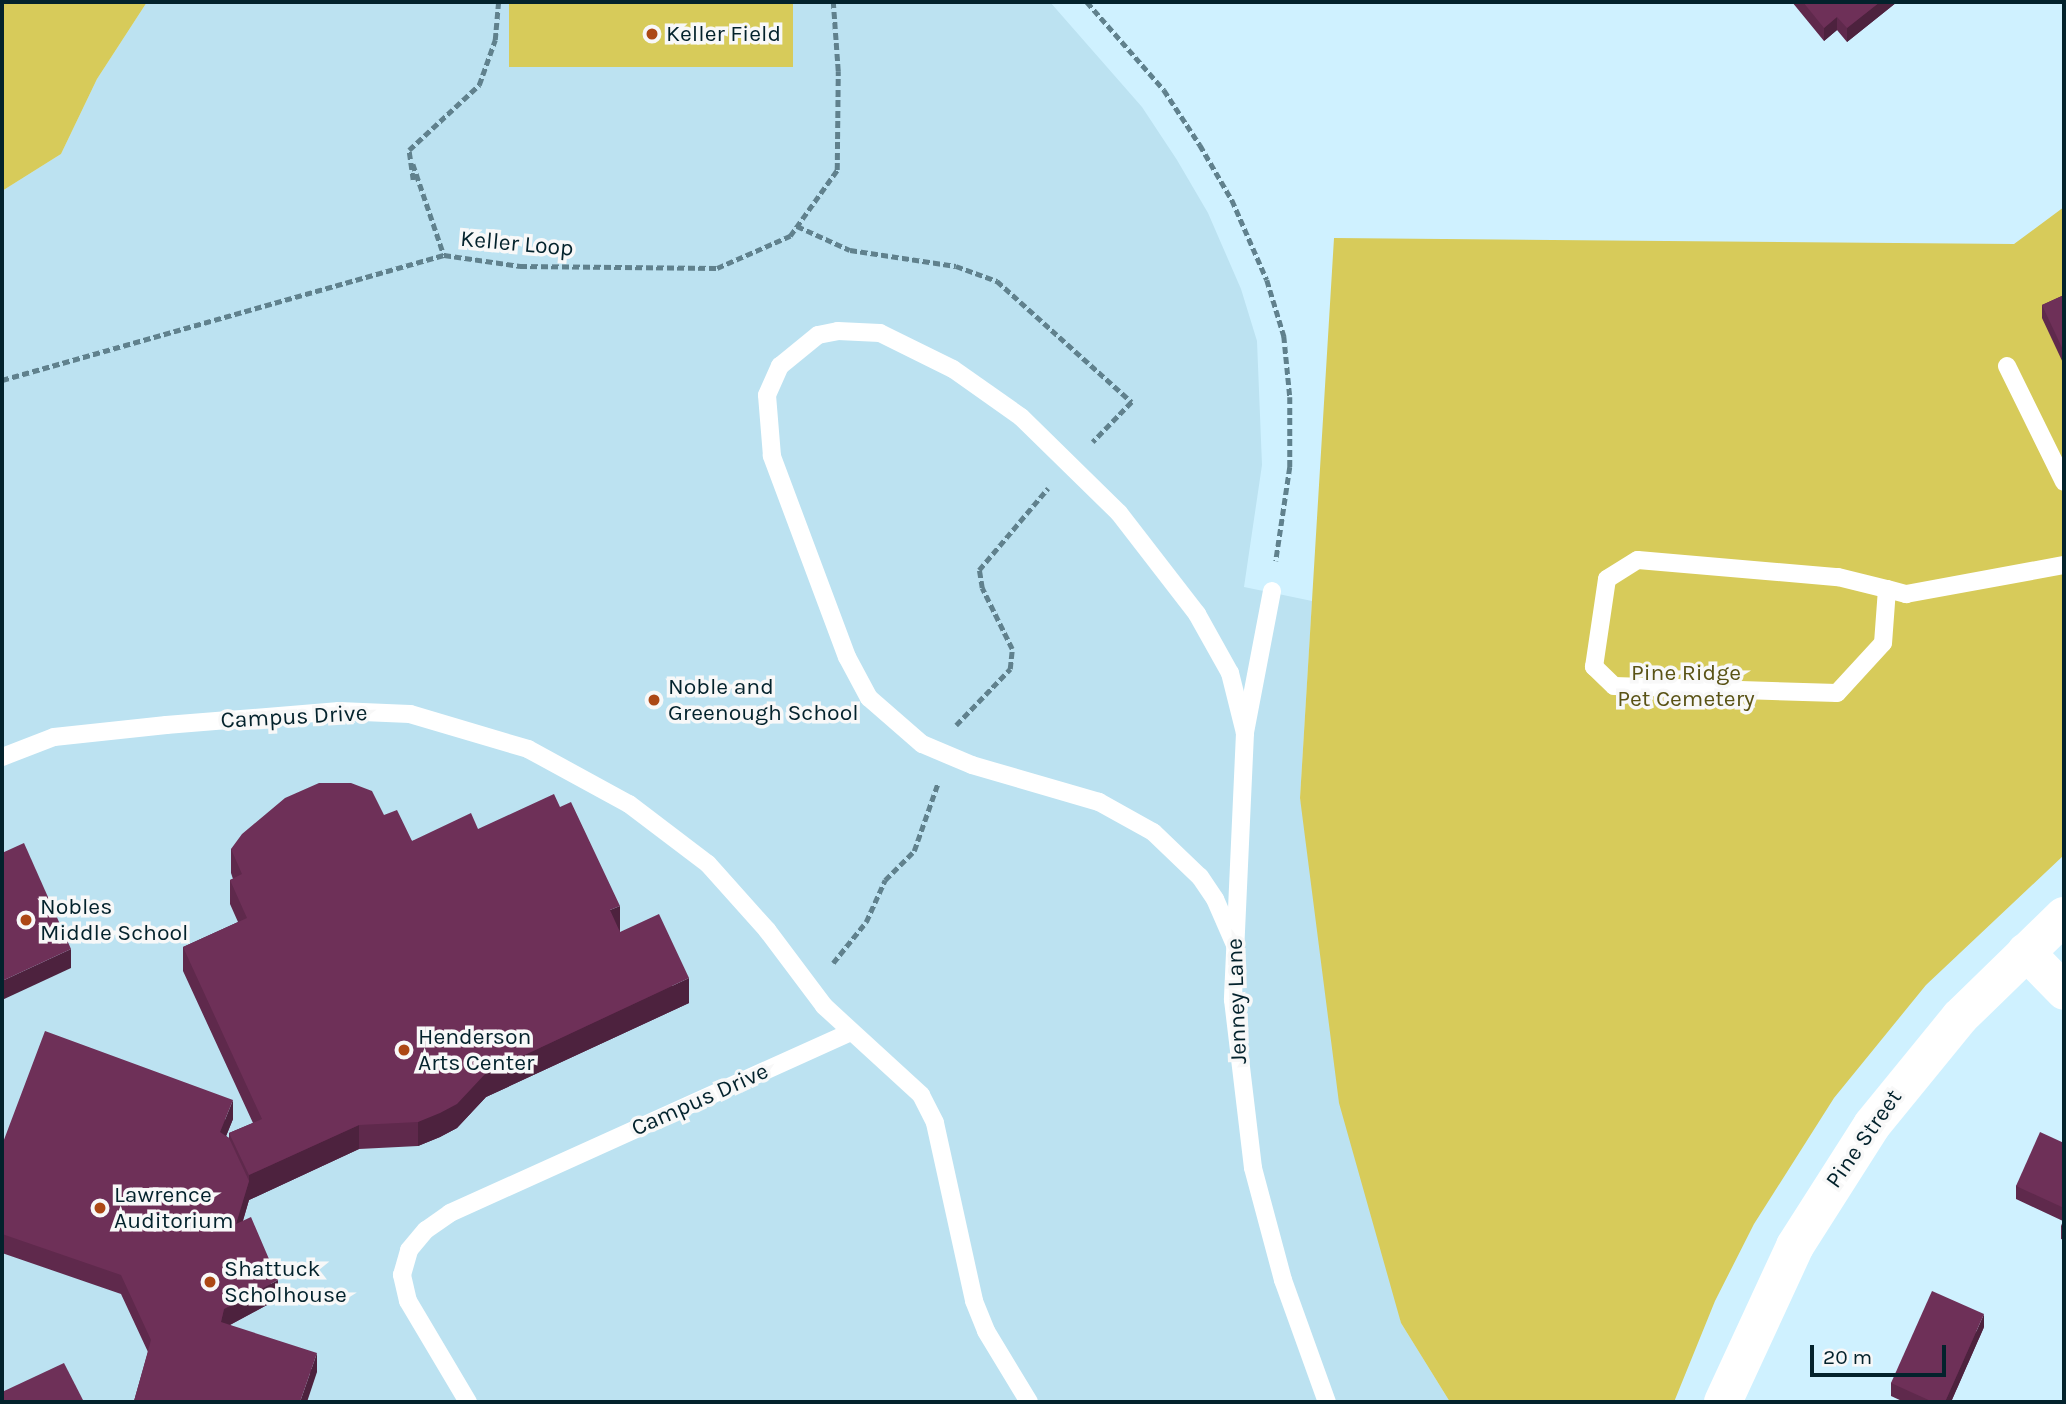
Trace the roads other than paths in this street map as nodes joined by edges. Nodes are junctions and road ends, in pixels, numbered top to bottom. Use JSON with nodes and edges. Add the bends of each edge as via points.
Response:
{"nodes":[{"id":1,"x":2007,"y":366,"type":"dead end"},
{"id":2,"x":2064,"y":482,"type":"edge"},
{"id":3,"x":2064,"y":565,"type":"edge"},
{"id":4,"x":1888,"y":589,"type":"junction"},
{"id":5,"x":1272,"y":591,"type":"road end"},
{"id":6,"x":1245,"y":733,"type":"junction"},
{"id":7,"x":2,"y":757,"type":"edge"},
{"id":8,"x":2064,"y":916,"type":"edge"},
{"id":9,"x":1235,"y":945,"type":"junction"},
{"id":10,"x":2025,"y":951,"type":"junction"},
{"id":11,"x":2064,"y":991,"type":"edge"},
{"id":12,"x":850,"y":1032,"type":"junction"},
{"id":13,"x":468,"y":1402,"type":"edge"},
{"id":14,"x":1029,"y":1402,"type":"edge"},
{"id":15,"x":1327,"y":1402,"type":"edge"},
{"id":16,"x":1723,"y":1402,"type":"edge"}],
"edges":[{"from":1,"to":2,"type":"lane"},
{"from":3,"to":4,"type":"lane","via":[[1906,594]]},
{"from":4,"to":4,"type":"lane","via":[[1838,577],[1638,559],[1607,579],[1594,667],[1614,686],[1837,693],[1884,643]]},
{"from":5,"to":6,"type":"lane","name":"Jenney Lane"},
{"from":6,"to":9,"type":"lane","name":"Jenney Lane"},
{"from":6,"to":9,"type":"lane","via":[[1230,673],[1197,614],[1119,513],[1021,417],[931,357],[880,333],[818,335],[780,366],[767,395],[772,456],[846,657],[869,698],[922,744],[972,765],[1099,802],[1153,832],[1200,877]]},
{"from":7,"to":12,"type":"lane","name":"Campus Drive","via":[[54,737],[339,711],[410,714],[528,748],[578,773],[668,831],[739,897],[799,978]]},
{"from":8,"to":10,"type":"street","name":"Pine Street"},
{"from":9,"to":15,"type":"lane","name":"Jenney Lane","via":[[1236,1041],[1253,1168],[1283,1280]]},
{"from":10,"to":11,"type":"street"},
{"from":10,"to":16,"type":"street","name":"Pine Street","via":[[1930,1050],[1843,1168],[1785,1266]]},
{"from":12,"to":13,"type":"lane","name":"Campus Drive","via":[[450,1213],[426,1230],[409,1250],[402,1275],[408,1301]]},
{"from":12,"to":14,"type":"lane","name":"Campus Drive","via":[[900,1071],[921,1094],[935,1123],[974,1301],[986,1331]]}]}
